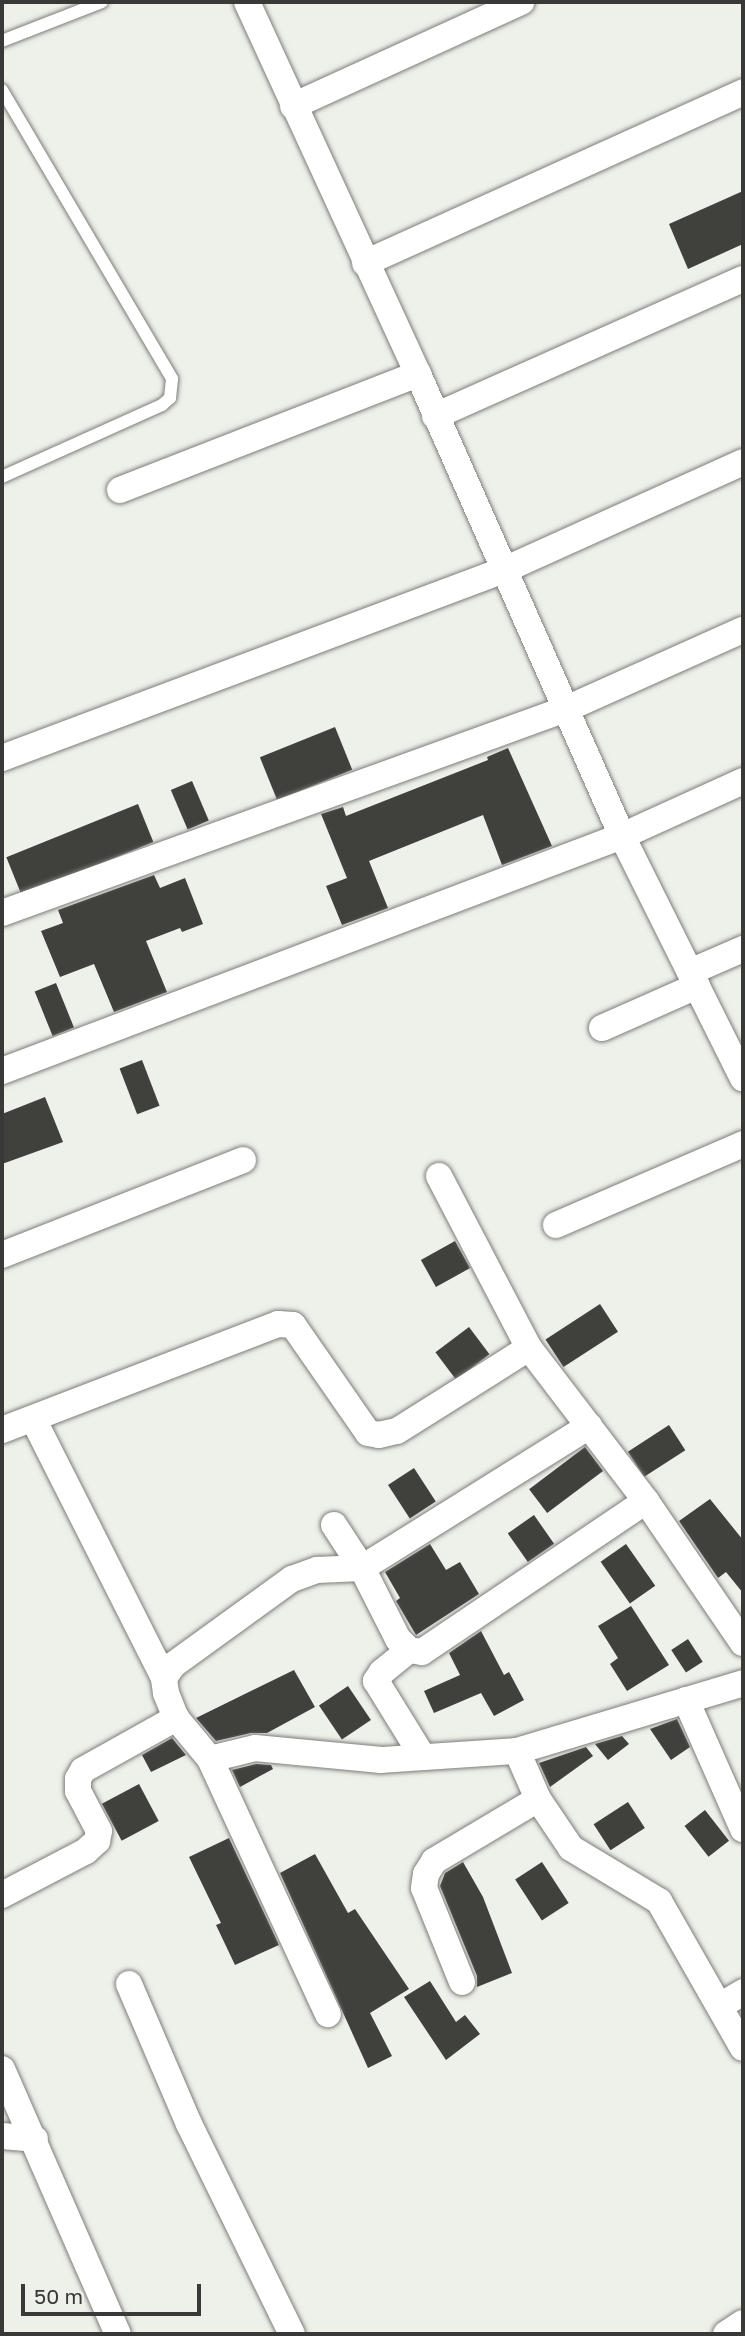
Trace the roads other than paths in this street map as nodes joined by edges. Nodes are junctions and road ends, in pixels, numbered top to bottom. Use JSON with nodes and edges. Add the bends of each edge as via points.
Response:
{"nodes":[{"id":1,"x":102,"y":2,"type":"edge"},
{"id":2,"x":247,"y":2,"type":"edge"},
{"id":3,"x":521,"y":2,"type":"edge"},
{"id":4,"x":2,"y":41,"type":"edge"},
{"id":5,"x":2,"y":90,"type":"edge"},
{"id":6,"x":743,"y":92,"type":"edge"},
{"id":7,"x":293,"y":106,"type":"junction"},
{"id":8,"x":365,"y":263,"type":"junction"},
{"id":9,"x":743,"y":279,"type":"edge"},
{"id":10,"x":418,"y":374,"type":"junction"},
{"id":11,"x":435,"y":416,"type":"junction"},
{"id":12,"x":743,"y":462,"type":"edge"},
{"id":13,"x":2,"y":477,"type":"edge"},
{"id":14,"x":120,"y":490,"type":"dead end"},
{"id":15,"x":503,"y":570,"type":"junction"},
{"id":16,"x":743,"y":630,"type":"edge"},
{"id":17,"x":566,"y":709,"type":"junction"},
{"id":18,"x":2,"y":758,"type":"edge"},
{"id":19,"x":743,"y":781,"type":"edge"},
{"id":20,"x":622,"y":836,"type":"junction"},
{"id":21,"x":2,"y":913,"type":"edge"},
{"id":22,"x":743,"y":949,"type":"edge"},
{"id":23,"x":693,"y":979,"type":"junction"},
{"id":24,"x":602,"y":1028,"type":"dead end"},
{"id":25,"x":2,"y":1071,"type":"edge"},
{"id":26,"x":743,"y":1079,"type":"edge"},
{"id":27,"x":743,"y":1144,"type":"edge"},
{"id":28,"x":243,"y":1160,"type":"dead end"},
{"id":29,"x":439,"y":1176,"type":"dead end"},
{"id":30,"x":556,"y":1225,"type":"dead end"},
{"id":31,"x":2,"y":1255,"type":"edge"},
{"id":32,"x":529,"y":1348,"type":"junction"},
{"id":33,"x":33,"y":1419,"type":"junction"},
{"id":34,"x":589,"y":1426,"type":"junction"},
{"id":35,"x":2,"y":1430,"type":"edge"},
{"id":36,"x":646,"y":1502,"type":"junction"},
{"id":37,"x":334,"y":1525,"type":"dead end"},
{"id":38,"x":362,"y":1568,"type":"junction"},
{"id":39,"x":743,"y":1643,"type":"edge"},
{"id":40,"x":409,"y":1650,"type":"junction"},
{"id":41,"x":164,"y":1678,"type":"junction"},
{"id":42,"x":743,"y":1683,"type":"edge"},
{"id":43,"x":686,"y":1700,"type":"junction"},
{"id":44,"x":176,"y":1718,"type":"junction"},
{"id":45,"x":517,"y":1751,"type":"junction"},
{"id":46,"x":422,"y":1757,"type":"junction"},
{"id":47,"x":210,"y":1759,"type":"junction"},
{"id":48,"x":538,"y":1799,"type":"junction"},
{"id":49,"x":743,"y":1829,"type":"edge"},
{"id":50,"x":2,"y":1895,"type":"edge"},
{"id":51,"x":462,"y":1982,"type":"dead end"},
{"id":52,"x":128,"y":1984,"type":"dead end"},
{"id":53,"x":743,"y":1992,"type":"edge"},
{"id":54,"x":720,"y":2006,"type":"junction"},
{"id":55,"x":328,"y":2014,"type":"dead end"},
{"id":56,"x":743,"y":2048,"type":"edge"},
{"id":57,"x":2,"y":2069,"type":"edge"},
{"id":58,"x":2,"y":2136,"type":"edge"},
{"id":59,"x":35,"y":2138,"type":"junction"},
{"id":60,"x":743,"y":2323,"type":"edge"},
{"id":61,"x":118,"y":2334,"type":"edge"},
{"id":62,"x":292,"y":2334,"type":"edge"},
{"id":63,"x":726,"y":2334,"type":"edge"}],
"edges":[{"from":1,"to":4,"type":"lane"},
{"from":2,"to":7,"type":"street"},
{"from":3,"to":7,"type":"street"},
{"from":5,"to":13,"type":"lane","via":[[172,379],[170,398],[162,405]]},
{"from":6,"to":8,"type":"street"},
{"from":7,"to":8,"type":"street"},
{"from":8,"to":10,"type":"street"},
{"from":9,"to":11,"type":"street"},
{"from":10,"to":11,"type":"street"},
{"from":10,"to":14,"type":"street"},
{"from":11,"to":15,"type":"street"},
{"from":12,"to":15,"type":"street"},
{"from":15,"to":17,"type":"street"},
{"from":15,"to":18,"type":"street"},
{"from":16,"to":17,"type":"street"},
{"from":17,"to":20,"type":"street"},
{"from":17,"to":21,"type":"street"},
{"from":19,"to":20,"type":"street"},
{"from":20,"to":23,"type":"street"},
{"from":20,"to":25,"type":"street"},
{"from":22,"to":23,"type":"street"},
{"from":23,"to":24,"type":"street"},
{"from":23,"to":26,"type":"street"},
{"from":27,"to":30,"type":"street"},
{"from":28,"to":31,"type":"street"},
{"from":29,"to":32,"type":"street"},
{"from":32,"to":33,"type":"street","via":[[397,1431],[379,1435],[368,1433],[293,1325],[278,1324]]},
{"from":32,"to":34,"type":"street"},
{"from":33,"to":35,"type":"street"},
{"from":33,"to":41,"type":"street"},
{"from":34,"to":36,"type":"street"},
{"from":34,"to":38,"type":"street"},
{"from":36,"to":39,"type":"street"},
{"from":36,"to":40,"type":"street","via":[[433,1646],[422,1652]]},
{"from":37,"to":38,"type":"street"},
{"from":38,"to":40,"type":"street","via":[[398,1639]]},
{"from":38,"to":41,"type":"street","via":[[317,1570],[292,1578],[173,1665]]},
{"from":40,"to":46,"type":"street","via":[[376,1681]]},
{"from":41,"to":44,"type":"street"},
{"from":42,"to":43,"type":"street"},
{"from":43,"to":45,"type":"street"},
{"from":43,"to":49,"type":"street"},
{"from":44,"to":47,"type":"street"},
{"from":44,"to":50,"type":"street","via":[[83,1770],[78,1791],[99,1831],[97,1841]]},
{"from":45,"to":46,"type":"street"},
{"from":45,"to":48,"type":"street"},
{"from":46,"to":47,"type":"street","via":[[363,1759],[255,1748]]},
{"from":47,"to":55,"type":"street"},
{"from":48,"to":51,"type":"street","via":[[434,1861],[426,1874],[424,1888]]},
{"from":48,"to":54,"type":"street","via":[[570,1848],[659,1901]]},
{"from":52,"to":62,"type":"street","via":[[189,2124]]},
{"from":53,"to":54,"type":"street"},
{"from":54,"to":56,"type":"street"},
{"from":57,"to":59,"type":"street"},
{"from":58,"to":59,"type":"street"},
{"from":59,"to":61,"type":"street"},
{"from":60,"to":63,"type":"street"}]}
